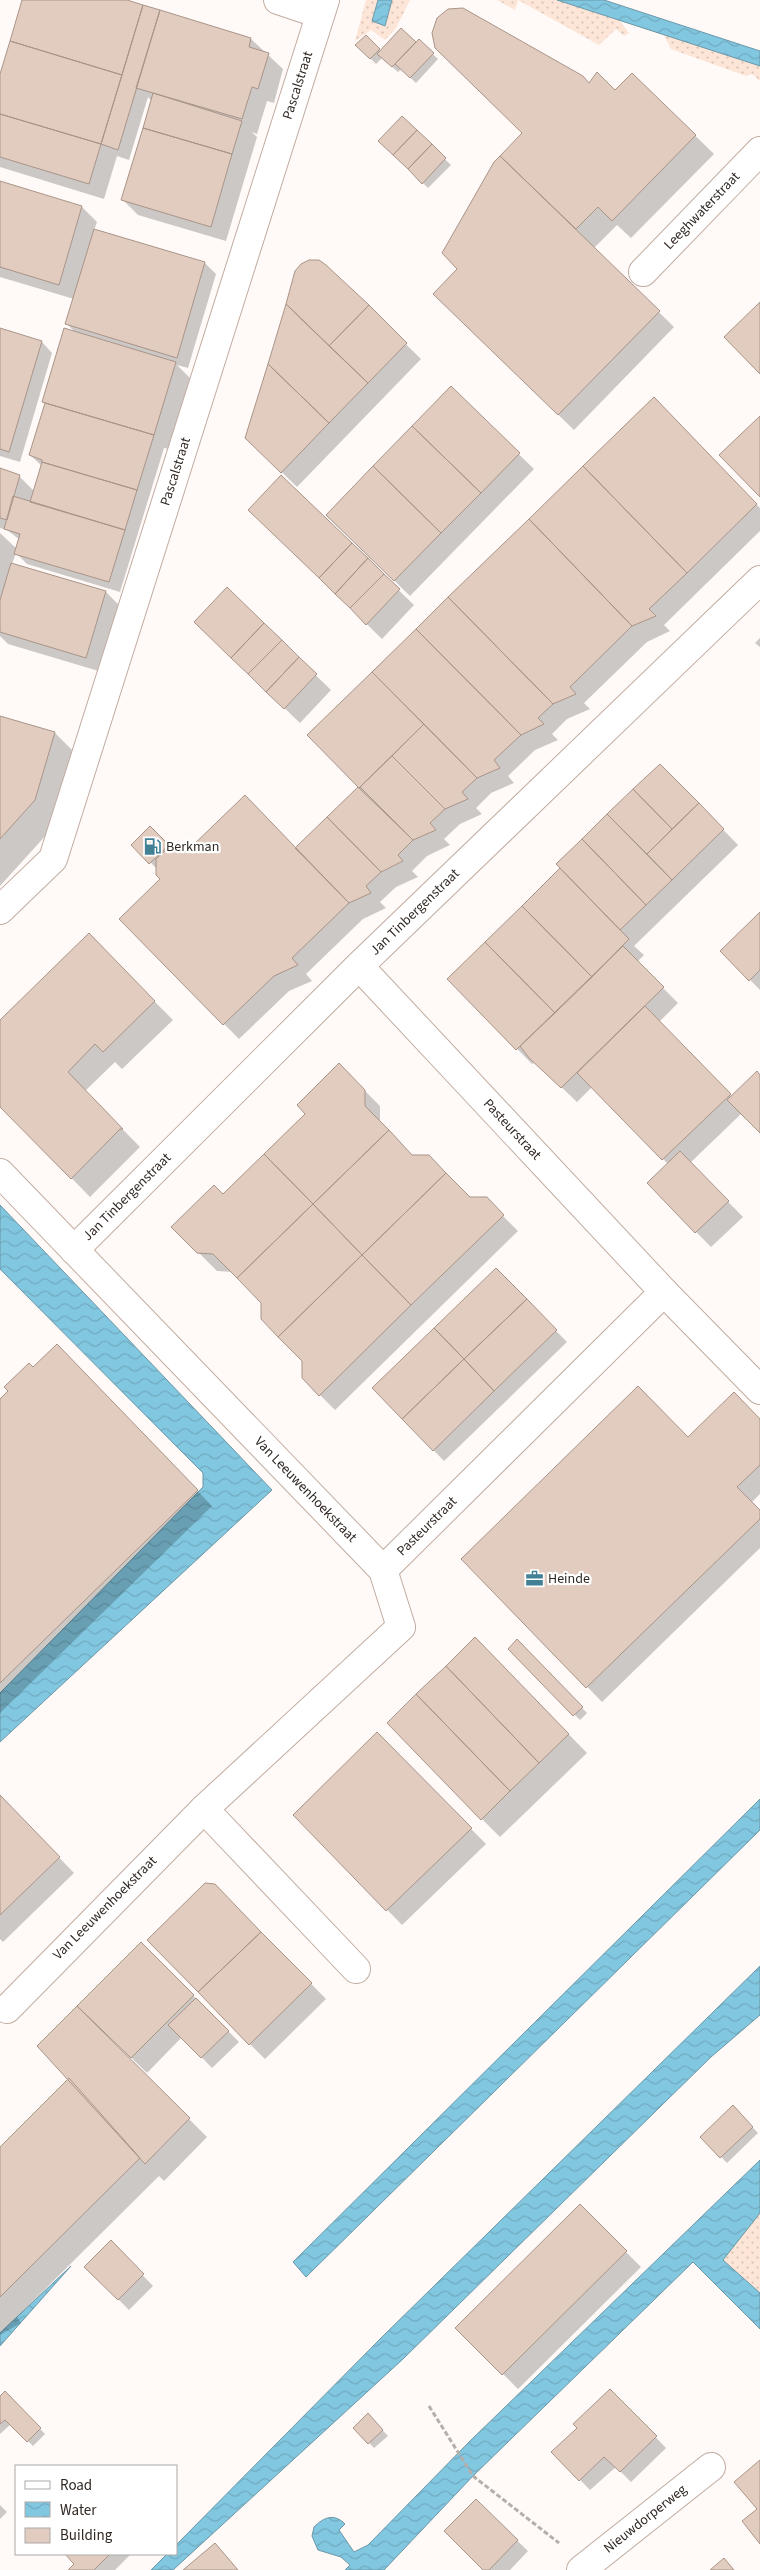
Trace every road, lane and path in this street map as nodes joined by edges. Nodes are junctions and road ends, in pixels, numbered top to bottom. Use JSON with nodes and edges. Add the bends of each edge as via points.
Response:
{"nodes":[{"id":1,"x":278,"y":0,"type":"edge"},
{"id":2,"x":323,"y":7,"type":"edge"},
{"id":3,"x":760,"y":151,"type":"edge"},
{"id":4,"x":644,"y":272,"type":"dead end"},
{"id":5,"x":760,"y":580,"type":"edge"},
{"id":6,"x":0,"y":910,"type":"edge"},
{"id":7,"x":359,"y":966,"type":"junction"},
{"id":8,"x":0,"y":1173,"type":"edge"},
{"id":9,"x":74,"y":1250,"type":"junction"},
{"id":10,"x":664,"y":1292,"type":"junction"},
{"id":11,"x":760,"y":1390,"type":"edge"},
{"id":12,"x":383,"y":1570,"type":"junction"},
{"id":13,"x":204,"y":1809,"type":"junction"},
{"id":14,"x":356,"y":1969,"type":"dead end"},
{"id":15,"x":7,"y":2008,"type":"dead end"},
{"id":16,"x":429,"y":2406,"type":"dead end"},
{"id":17,"x":711,"y":2467,"type":"dead end"},
{"id":18,"x":584,"y":2568,"type":"edge"}],
"edges":[{"from":1,"to":2,"type":"street","name":"Pascalstraat"},
{"from":2,"to":6,"type":"street","name":"Pascalstraat","via":[[53,859]]},
{"from":3,"to":4,"type":"street","name":"Leeghwaterstraat"},
{"from":5,"to":7,"type":"street","name":"Jan Tinbergenstraat"},
{"from":7,"to":9,"type":"street","name":"Jan Tinbergenstraat"},
{"from":7,"to":10,"type":"street","name":"Pasteurstraat"},
{"from":8,"to":9,"type":"street","name":"Van Leeuwenhoekstraat"},
{"from":9,"to":12,"type":"street","name":"Van Leeuwenhoekstraat"},
{"from":10,"to":11,"type":"street","name":"Pasteurstraat"},
{"from":10,"to":12,"type":"street","name":"Pasteurstraat"},
{"from":12,"to":13,"type":"street","name":"Van Leeuwenhoekstraat","via":[[401,1628]]},
{"from":13,"to":14,"type":"street"},
{"from":13,"to":15,"type":"street","name":"Van Leeuwenhoekstraat"},
{"from":16,"to":18,"type":"path","via":[[473,2476]]},
{"from":17,"to":18,"type":"street","name":"Nieuwdorperweg"}]}
